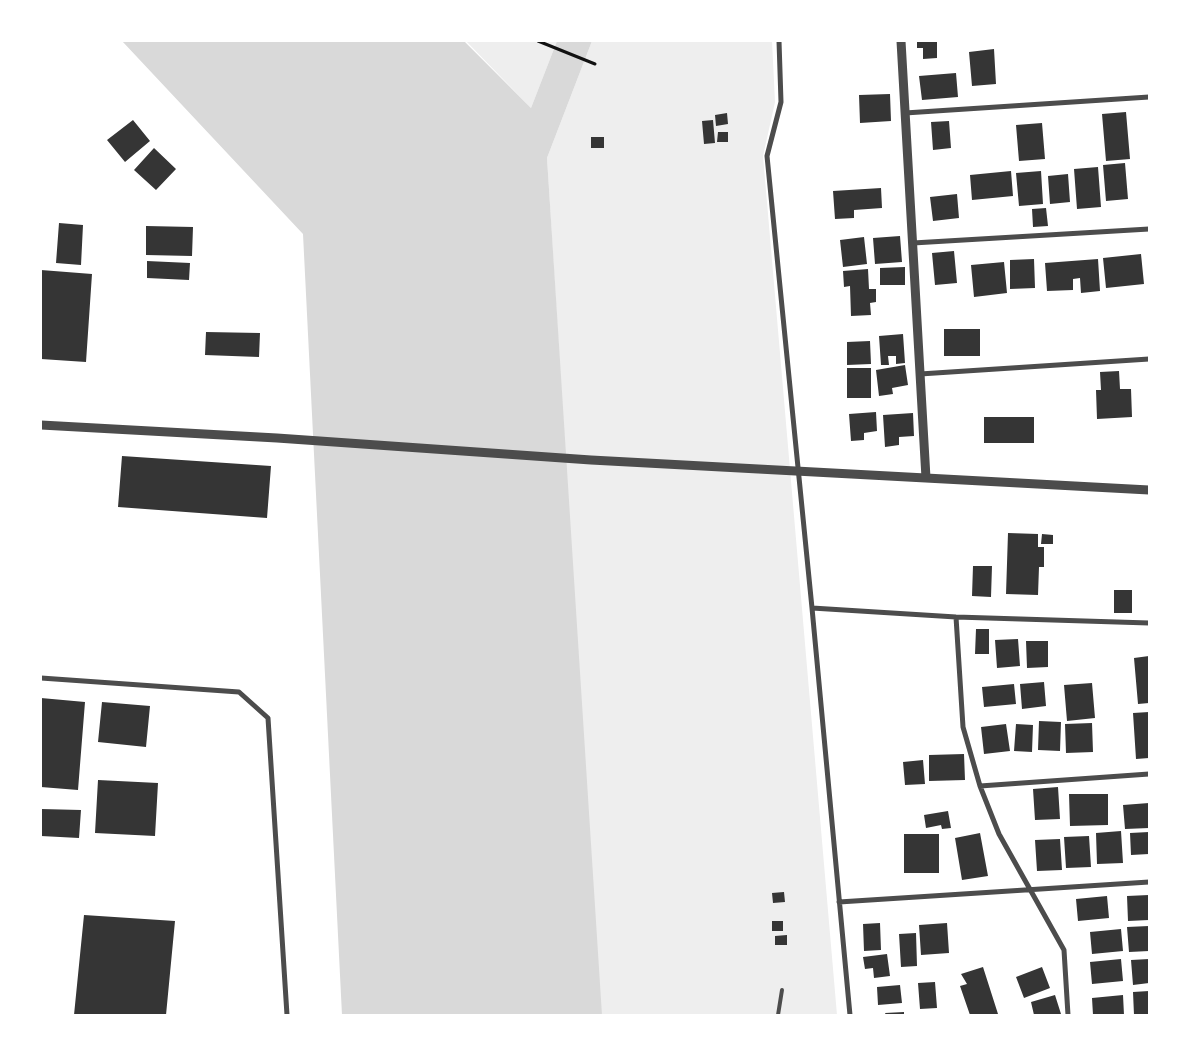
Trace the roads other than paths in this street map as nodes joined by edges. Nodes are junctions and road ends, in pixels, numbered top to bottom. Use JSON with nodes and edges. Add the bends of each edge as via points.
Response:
{"nodes":[{"id":1,"x":779,"y":41,"type":"edge"},
{"id":2,"x":901,"y":41,"type":"edge"},
{"id":3,"x":1149,"y":97,"type":"edge"},
{"id":4,"x":905,"y":113,"type":"junction"},
{"id":5,"x":1149,"y":229,"type":"edge"},
{"id":6,"x":913,"y":243,"type":"junction"},
{"id":7,"x":1149,"y":359,"type":"edge"},
{"id":8,"x":920,"y":374,"type":"junction"},
{"id":9,"x":41,"y":425,"type":"edge"},
{"id":10,"x":798,"y":471,"type":"junction"},
{"id":11,"x":926,"y":478,"type":"junction"},
{"id":12,"x":1149,"y":490,"type":"edge"},
{"id":13,"x":812,"y":608,"type":"junction"},
{"id":14,"x":956,"y":617,"type":"junction"},
{"id":15,"x":1149,"y":623,"type":"edge"},
{"id":16,"x":41,"y":678,"type":"edge"},
{"id":17,"x":1149,"y":774,"type":"edge"},
{"id":18,"x":980,"y":786,"type":"junction"},
{"id":19,"x":1149,"y":882,"type":"edge"},
{"id":20,"x":1030,"y":891,"type":"junction"},
{"id":21,"x":839,"y":902,"type":"junction"},
{"id":22,"x":782,"y":990,"type":"dead end"},
{"id":23,"x":287,"y":1015,"type":"edge"},
{"id":24,"x":778,"y":1015,"type":"edge"},
{"id":25,"x":850,"y":1015,"type":"edge"},
{"id":26,"x":1068,"y":1015,"type":"edge"}],
"edges":[{"from":1,"to":10,"type":"street","via":[[781,102],[766,156]]},
{"from":2,"to":4,"type":"street"},
{"from":3,"to":4,"type":"street"},
{"from":4,"to":6,"type":"street"},
{"from":5,"to":6,"type":"street"},
{"from":6,"to":8,"type":"street"},
{"from":7,"to":8,"type":"street"},
{"from":8,"to":11,"type":"street"},
{"from":9,"to":10,"type":"street"},
{"from":10,"to":11,"type":"street"},
{"from":10,"to":13,"type":"street"},
{"from":11,"to":12,"type":"street"},
{"from":13,"to":14,"type":"street"},
{"from":13,"to":21,"type":"street"},
{"from":14,"to":15,"type":"street"},
{"from":14,"to":18,"type":"street","via":[[963,727]]},
{"from":16,"to":23,"type":"street","via":[[239,692],[268,718]]},
{"from":17,"to":18,"type":"street"},
{"from":18,"to":20,"type":"street","via":[[999,834]]},
{"from":19,"to":20,"type":"street"},
{"from":20,"to":21,"type":"street"},
{"from":20,"to":26,"type":"street","via":[[1064,950]]},
{"from":21,"to":25,"type":"street"},
{"from":22,"to":24,"type":"lane"}]}
